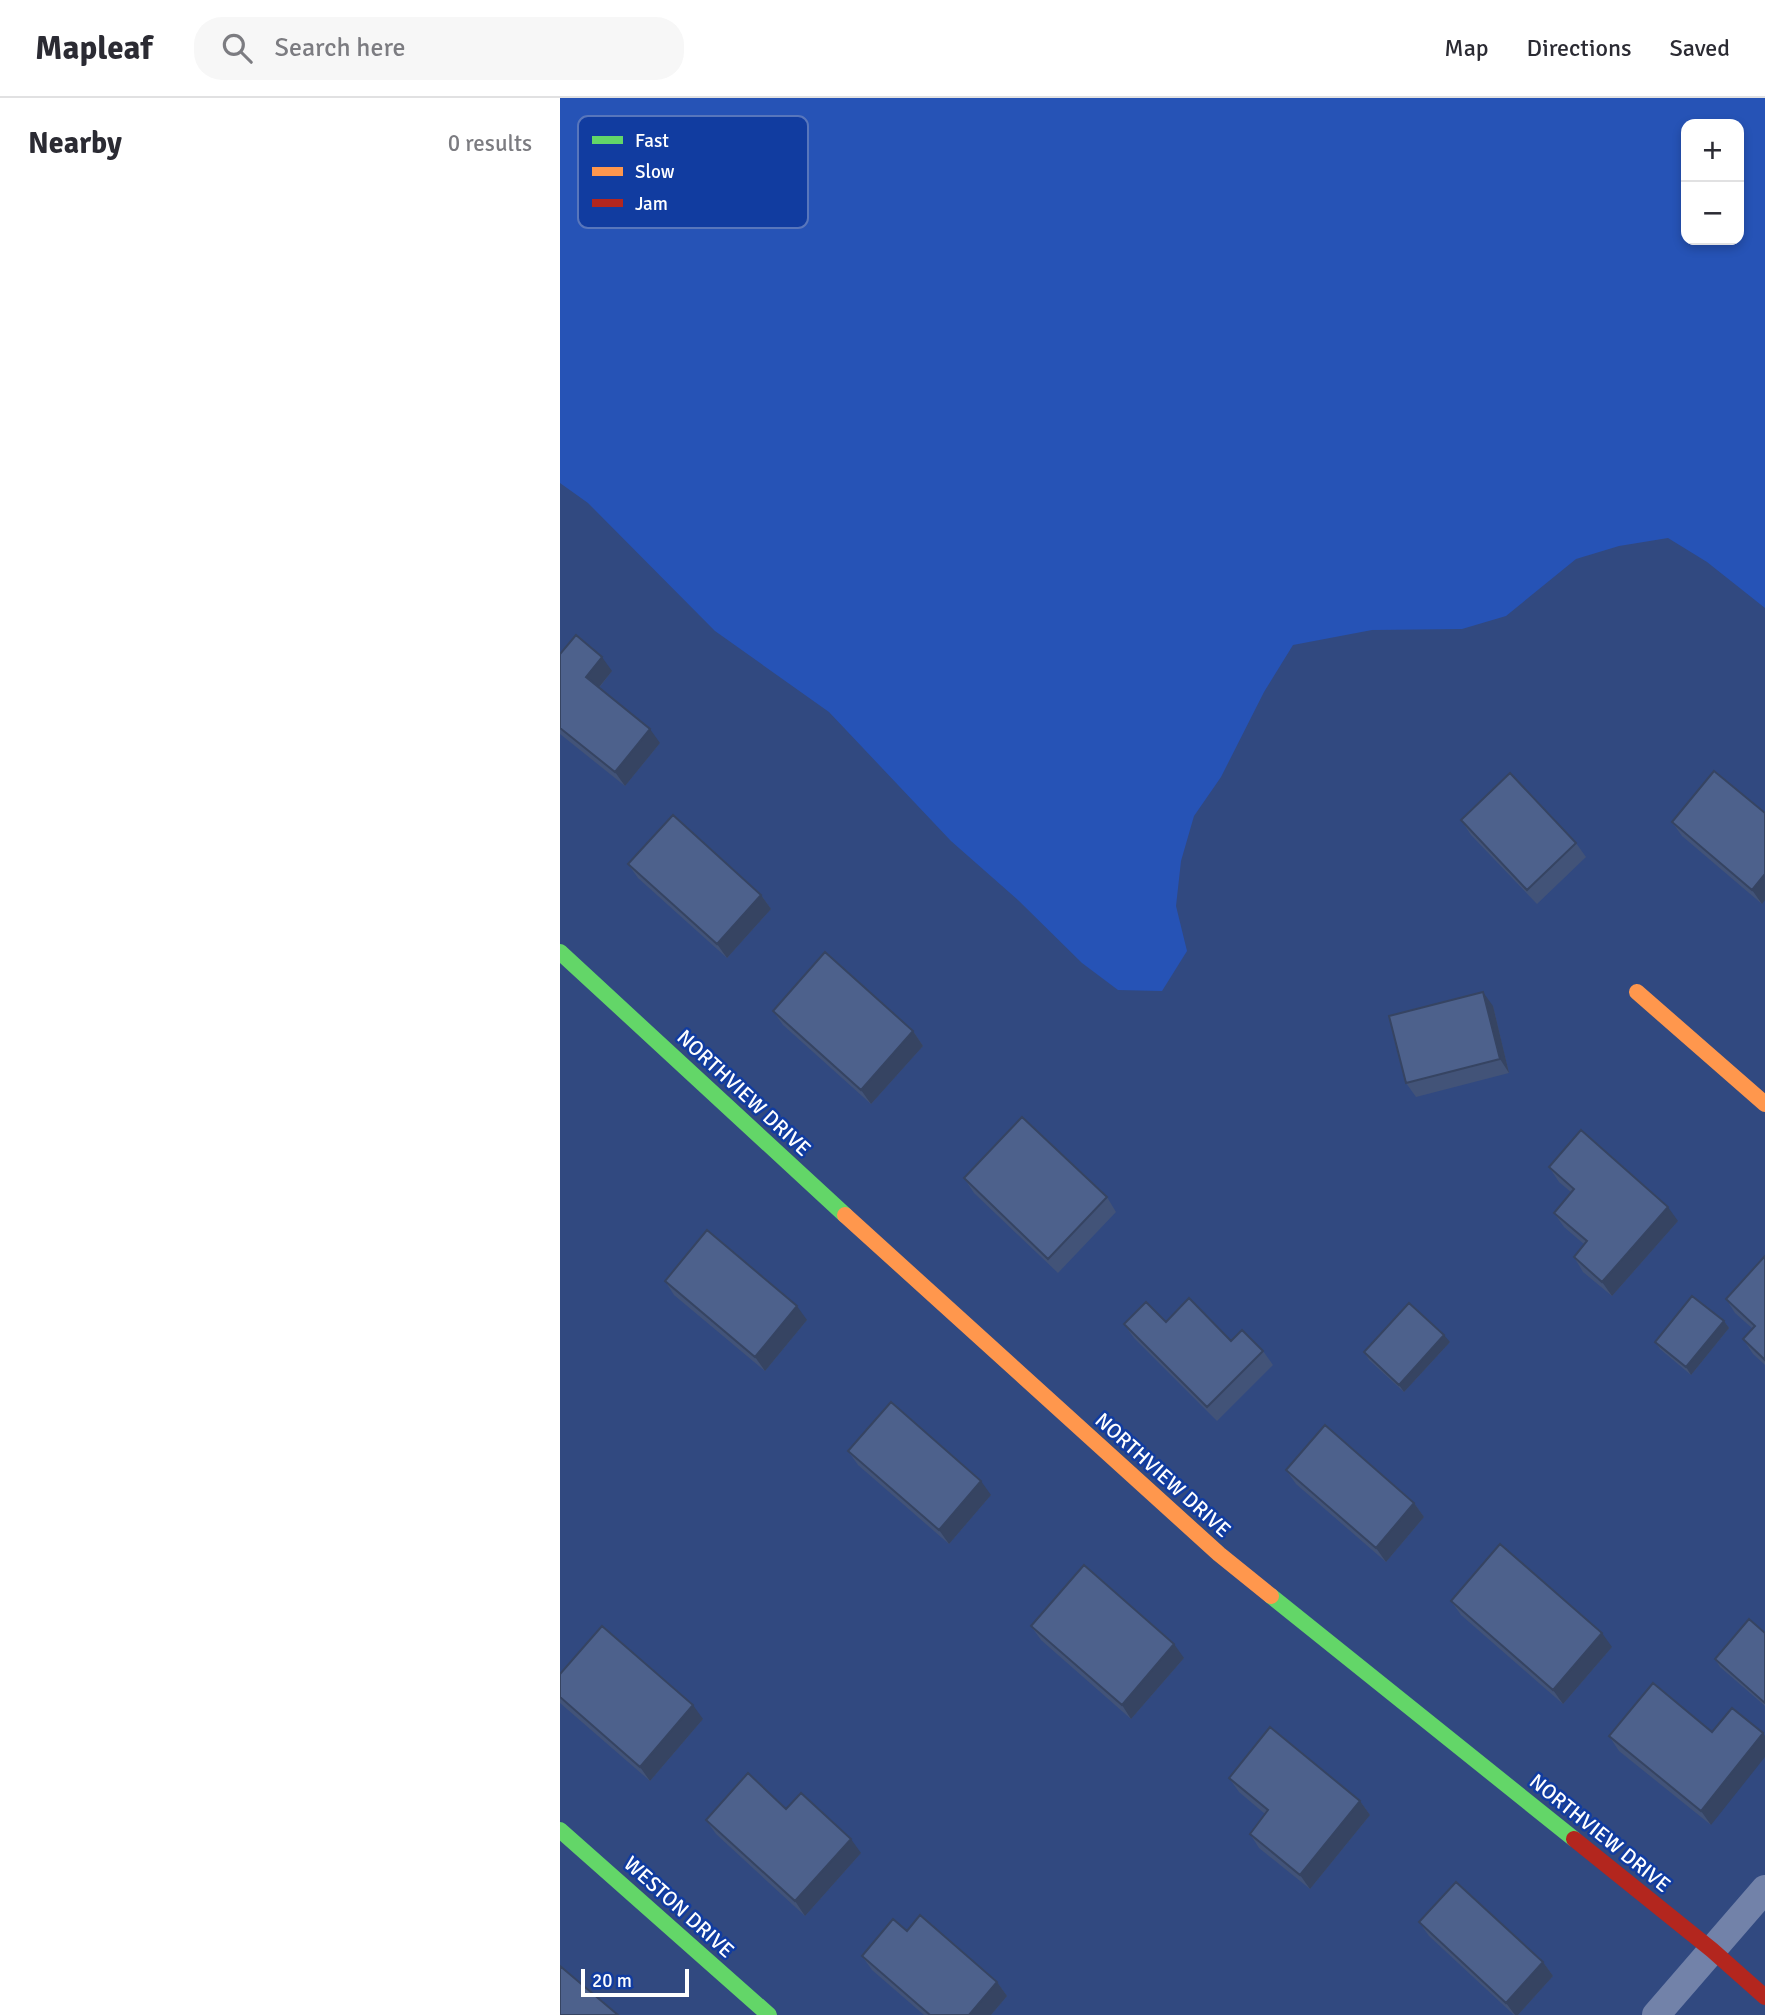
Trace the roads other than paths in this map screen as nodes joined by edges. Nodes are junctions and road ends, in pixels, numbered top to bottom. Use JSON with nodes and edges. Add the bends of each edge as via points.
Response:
{"nodes":[{"id":1,"x":560,"y":951,"type":"edge"},
{"id":2,"x":1637,"y":992,"type":"dead end"},
{"id":3,"x":1765,"y":1104,"type":"edge"},
{"id":4,"x":560,"y":1830,"type":"edge"},
{"id":5,"x":1765,"y":1889,"type":"edge"},
{"id":6,"x":1712,"y":1950,"type":"junction"},
{"id":7,"x":1765,"y":1997,"type":"edge"},
{"id":8,"x":769,"y":2015,"type":"edge"},
{"id":9,"x":1656,"y":2015,"type":"edge"}],
"edges":[{"from":1,"to":6,"type":"street","name":"NORTHVIEW DRIVE","via":[[1219,1554]]},
{"from":2,"to":3,"type":"street"},
{"from":4,"to":8,"type":"street","name":"WESTON DRIVE"},
{"from":5,"to":6,"type":"street"},
{"from":6,"to":7,"type":"street","name":"NORTHVIEW DRIVE"},
{"from":6,"to":9,"type":"street"}]}
